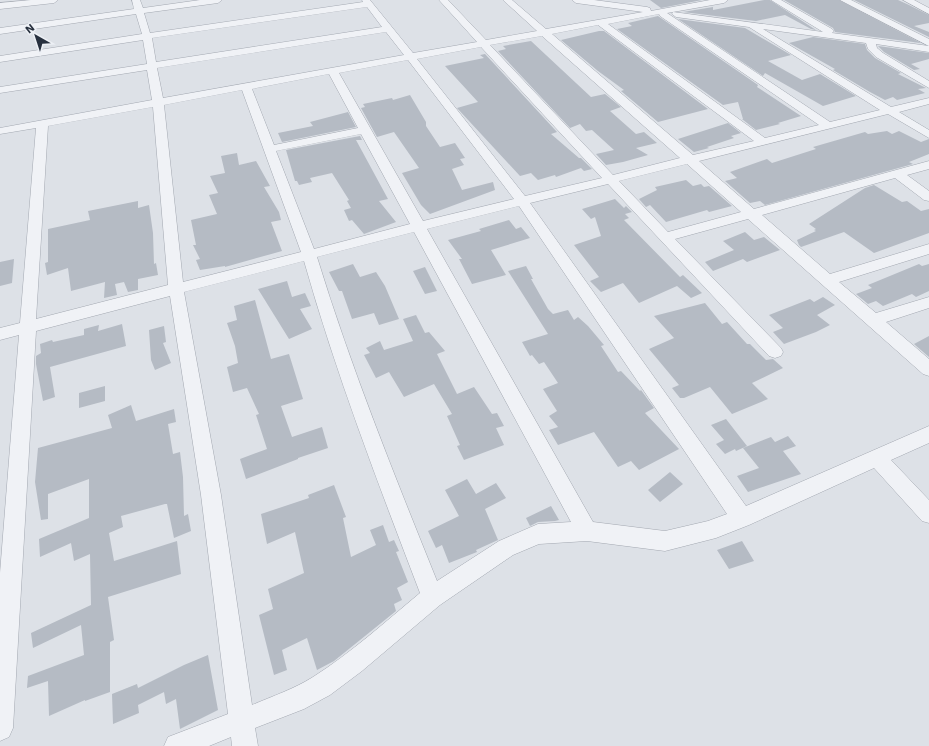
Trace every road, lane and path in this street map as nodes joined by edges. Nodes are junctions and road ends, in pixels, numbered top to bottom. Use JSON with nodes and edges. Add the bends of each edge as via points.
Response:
{"nodes":[{"id":1,"x":54,"y":0,"type":"edge"},
{"id":2,"x":218,"y":0,"type":"edge"},
{"id":3,"x":444,"y":0,"type":"edge"},
{"id":4,"x":507,"y":0,"type":"edge"},
{"id":5,"x":576,"y":0,"type":"edge"},
{"id":6,"x":643,"y":0,"type":"edge"},
{"id":7,"x":724,"y":0,"type":"edge"},
{"id":8,"x":775,"y":0,"type":"edge"},
{"id":9,"x":844,"y":0,"type":"edge"},
{"id":10,"x":907,"y":0,"type":"edge"},
{"id":11,"x":708,"y":1,"type":"edge"},
{"id":12,"x":367,"y":2,"type":"edge"},
{"id":13,"x":0,"y":6,"type":"edge"},
{"id":14,"x":139,"y":6,"type":"edge"},
{"id":15,"x":929,"y":11,"type":"edge"},
{"id":16,"x":660,"y":12,"type":"junction"},
{"id":17,"x":601,"y":23,"type":"junction"},
{"id":18,"x":748,"y":23,"type":"junction"},
{"id":19,"x":389,"y":29,"type":"junction"},
{"id":20,"x":0,"y":31,"type":"edge"},
{"id":21,"x":545,"y":33,"type":"junction"},
{"id":22,"x":836,"y":36,"type":"junction"},
{"id":23,"x":147,"y":37,"type":"junction"},
{"id":24,"x":871,"y":40,"type":"junction"},
{"id":25,"x":929,"y":43,"type":"edge"},
{"id":26,"x":483,"y":44,"type":"junction"},
{"id":27,"x":929,"y":49,"type":"edge"},
{"id":28,"x":410,"y":57,"type":"junction"},
{"id":29,"x":0,"y":60,"type":"edge"},
{"id":30,"x":151,"y":66,"type":"junction"},
{"id":31,"x":332,"y":70,"type":"junction"},
{"id":32,"x":929,"y":85,"type":"edge"},
{"id":33,"x":246,"y":86,"type":"junction"},
{"id":34,"x":0,"y":90,"type":"edge"},
{"id":35,"x":929,"y":101,"type":"edge"},
{"id":36,"x":158,"y":102,"type":"junction"},
{"id":37,"x":891,"y":111,"type":"junction"},
{"id":38,"x":42,"y":124,"type":"junction"},
{"id":39,"x":828,"y":126,"type":"junction"},
{"id":40,"x":364,"y":130,"type":"junction"},
{"id":41,"x":0,"y":131,"type":"edge"},
{"id":42,"x":929,"y":135,"type":"edge"},
{"id":43,"x":763,"y":142,"type":"junction"},
{"id":44,"x":270,"y":149,"type":"junction"},
{"id":45,"x":690,"y":160,"type":"junction"},
{"id":46,"x":929,"y":165,"type":"edge"},
{"id":47,"x":898,"y":174,"type":"junction"},
{"id":48,"x":611,"y":180,"type":"junction"},
{"id":49,"x":929,"y":197,"type":"edge"},
{"id":50,"x":523,"y":202,"type":"junction"},
{"id":51,"x":752,"y":215,"type":"junction"},
{"id":52,"x":417,"y":227,"type":"junction"},
{"id":53,"x":666,"y":237,"type":"junction"},
{"id":54,"x":929,"y":249,"type":"edge"},
{"id":55,"x":309,"y":254,"type":"junction"},
{"id":56,"x":827,"y":280,"type":"junction"},
{"id":57,"x":176,"y":288,"type":"junction"},
{"id":58,"x":929,"y":302,"type":"edge"},
{"id":59,"x":873,"y":320,"type":"junction"},
{"id":60,"x":29,"y":326,"type":"junction"},
{"id":61,"x":0,"y":334,"type":"edge"},
{"id":62,"x":775,"y":352,"type":"dead end"},
{"id":63,"x":929,"y":369,"type":"edge"},
{"id":64,"x":929,"y":434,"type":"edge"},
{"id":65,"x":876,"y":457,"type":"junction"},
{"id":66,"x":929,"y":514,"type":"edge"},
{"id":67,"x":742,"y":518,"type":"junction"},
{"id":68,"x":587,"y":531,"type":"junction"},
{"id":69,"x":6,"y":577,"type":"edge"},
{"id":70,"x":432,"y":597,"type":"junction"},
{"id":71,"x":241,"y":721,"type":"junction"},
{"id":72,"x":0,"y":728,"type":"edge"},
{"id":73,"x":177,"y":746,"type":"edge"},
{"id":74,"x":245,"y":746,"type":"edge"}],
"edges":[{"from":1,"to":13,"type":"street"},
{"from":2,"to":14,"type":"street"},
{"from":3,"to":26,"type":"street"},
{"from":4,"to":21,"type":"street"},
{"from":5,"to":16,"type":"street"},
{"from":6,"to":16,"type":"street"},
{"from":7,"to":11,"type":"street"},
{"from":8,"to":22,"type":"street"},
{"from":9,"to":25,"type":"street"},
{"from":10,"to":15,"type":"street"},
{"from":11,"to":16,"type":"street"},
{"from":12,"to":19,"type":"street"},
{"from":12,"to":23,"type":"street"},
{"from":14,"to":20,"type":"street"},
{"from":14,"to":23,"type":"street"},
{"from":16,"to":17,"type":"street"},
{"from":16,"to":18,"type":"street"},
{"from":16,"to":39,"type":"street"},
{"from":17,"to":21,"type":"street"},
{"from":17,"to":43,"type":"street"},
{"from":18,"to":22,"type":"street"},
{"from":18,"to":37,"type":"street"},
{"from":19,"to":28,"type":"street"},
{"from":19,"to":30,"type":"street"},
{"from":21,"to":26,"type":"street"},
{"from":21,"to":45,"type":"street"},
{"from":22,"to":24,"type":"street"},
{"from":23,"to":29,"type":"street"},
{"from":23,"to":30,"type":"street"},
{"from":24,"to":27,"type":"street"},
{"from":24,"to":32,"type":"street","via":[[871,46],[877,53]]},
{"from":26,"to":28,"type":"street"},
{"from":26,"to":48,"type":"street"},
{"from":28,"to":31,"type":"street"},
{"from":28,"to":50,"type":"street"},
{"from":30,"to":34,"type":"street"},
{"from":30,"to":36,"type":"street"},
{"from":31,"to":33,"type":"street"},
{"from":31,"to":40,"type":"street"},
{"from":33,"to":36,"type":"street"},
{"from":33,"to":44,"type":"street"},
{"from":35,"to":37,"type":"street"},
{"from":36,"to":38,"type":"street"},
{"from":36,"to":57,"type":"street"},
{"from":37,"to":39,"type":"street"},
{"from":37,"to":42,"type":"street"},
{"from":38,"to":41,"type":"street"},
{"from":38,"to":60,"type":"street"},
{"from":39,"to":43,"type":"street"},
{"from":40,"to":44,"type":"street"},
{"from":40,"to":52,"type":"street"},
{"from":43,"to":45,"type":"street"},
{"from":44,"to":55,"type":"street"},
{"from":45,"to":48,"type":"street"},
{"from":45,"to":51,"type":"street"},
{"from":46,"to":47,"type":"street"},
{"from":47,"to":49,"type":"street"},
{"from":47,"to":51,"type":"street"},
{"from":48,"to":50,"type":"street"},
{"from":48,"to":53,"type":"street"},
{"from":50,"to":52,"type":"street"},
{"from":50,"to":67,"type":"street"},
{"from":51,"to":53,"type":"street"},
{"from":51,"to":56,"type":"street"},
{"from":52,"to":55,"type":"street"},
{"from":52,"to":68,"type":"street"},
{"from":53,"to":62,"type":"street"},
{"from":54,"to":56,"type":"street"},
{"from":55,"to":57,"type":"street"},
{"from":55,"to":70,"type":"street","via":[[354,394]]},
{"from":56,"to":59,"type":"street"},
{"from":57,"to":60,"type":"street"},
{"from":57,"to":71,"type":"street","via":[[211,495]]},
{"from":58,"to":59,"type":"street"},
{"from":59,"to":63,"type":"street"},
{"from":60,"to":61,"type":"street"},
{"from":60,"to":69,"type":"street"},
{"from":64,"to":65,"type":"street"},
{"from":65,"to":66,"type":"street"},
{"from":65,"to":67,"type":"street"},
{"from":67,"to":68,"type":"street","via":[[709,530],[665,541]]},
{"from":68,"to":70,"type":"street","via":[[538,534],[506,548]]},
{"from":69,"to":72,"type":"street"},
{"from":70,"to":71,"type":"street","via":[[354,663],[321,686],[295,700]]},
{"from":71,"to":73,"type":"street"},
{"from":71,"to":74,"type":"street"}]}
